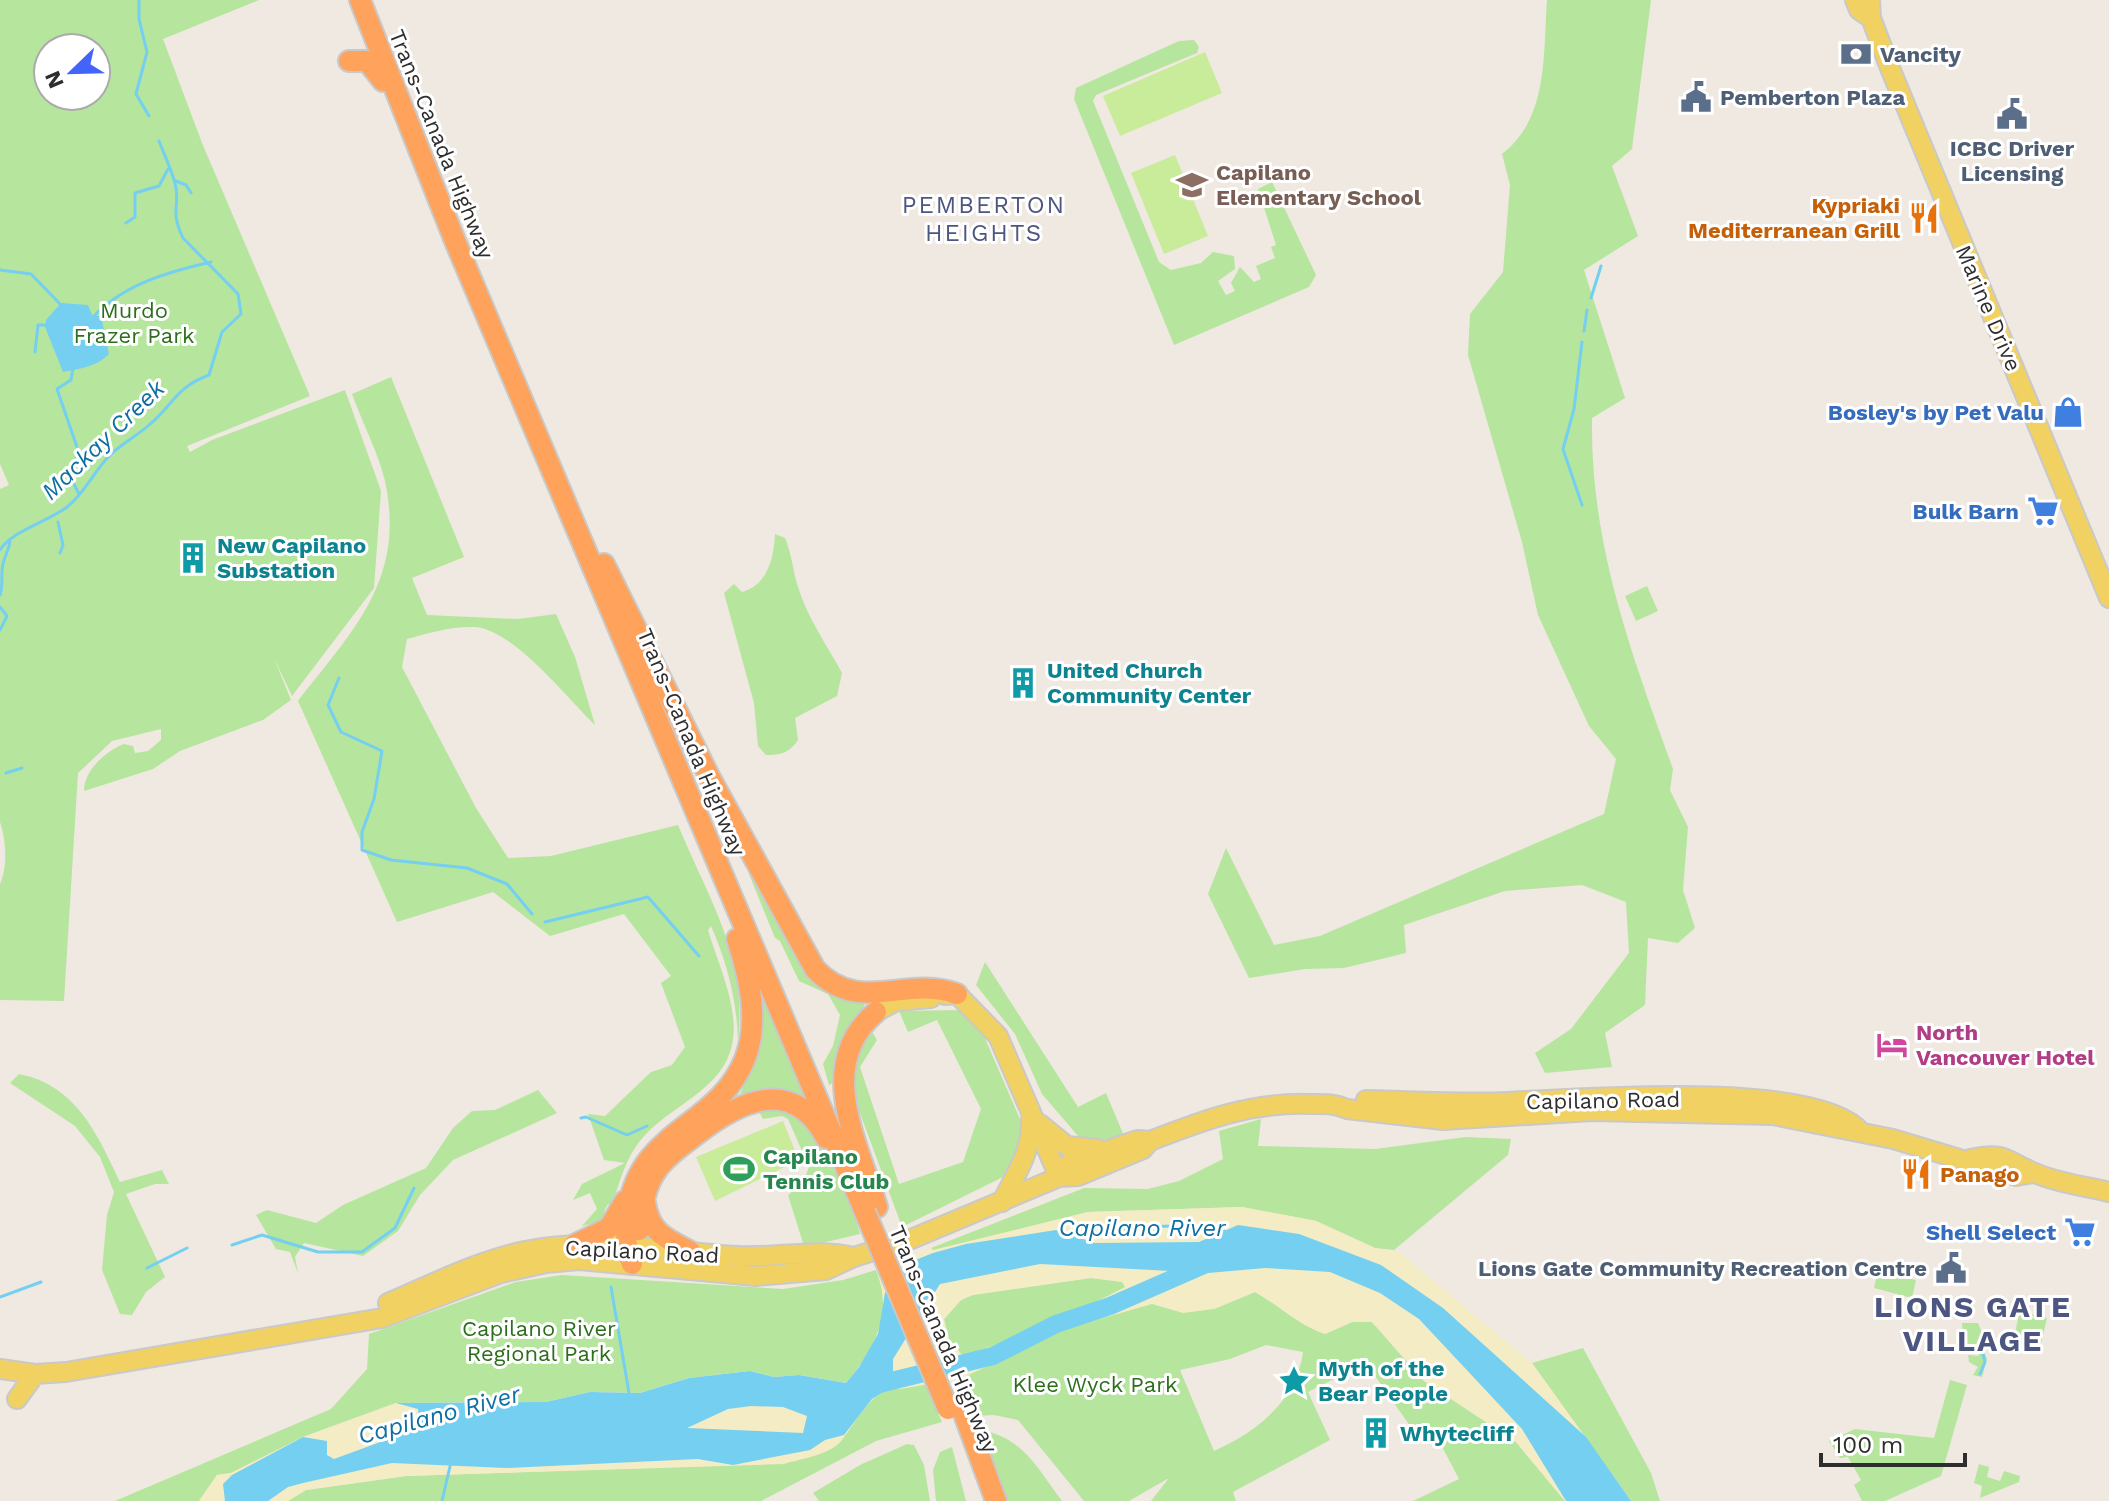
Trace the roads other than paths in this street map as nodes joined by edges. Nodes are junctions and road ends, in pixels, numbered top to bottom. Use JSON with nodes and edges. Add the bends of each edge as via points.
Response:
{"nodes":[{"id":1,"x":357,"y":0,"type":"edge"},
{"id":2,"x":374,"y":0,"type":"edge"},
{"id":3,"x":1855,"y":0,"type":"edge"},
{"id":4,"x":1870,"y":9,"type":"edge"},
{"id":5,"x":413,"y":138,"type":"junction"},
{"id":6,"x":604,"y":564,"type":"junction"},
{"id":7,"x":2109,"y":598,"type":"edge"},
{"id":8,"x":690,"y":798,"type":"junction"},
{"id":9,"x":957,"y":994,"type":"junction"},
{"id":10,"x":927,"y":998,"type":"junction"},
{"id":11,"x":876,"y":1012,"type":"joint"},
{"id":12,"x":976,"y":1013,"type":"junction"},
{"id":13,"x":1744,"y":1097,"type":"junction"},
{"id":14,"x":1337,"y":1104,"type":"junction"},
{"id":15,"x":1031,"y":1112,"type":"junction"},
{"id":16,"x":1657,"y":1112,"type":"junction"},
{"id":17,"x":1861,"y":1132,"type":"junction"},
{"id":18,"x":1150,"y":1141,"type":"junction"},
{"id":19,"x":1106,"y":1150,"type":"junction"},
{"id":20,"x":1970,"y":1159,"type":"junction"},
{"id":21,"x":2033,"y":1173,"type":"junction"},
{"id":22,"x":1059,"y":1177,"type":"junction"},
{"id":23,"x":2109,"y":1192,"type":"edge"},
{"id":24,"x":637,"y":1197,"type":"junction"},
{"id":25,"x":1002,"y":1202,"type":"junction"},
{"id":26,"x":871,"y":1209,"type":"junction"},
{"id":27,"x":574,"y":1245,"type":"junction"},
{"id":28,"x":691,"y":1252,"type":"junction"},
{"id":29,"x":632,"y":1253,"type":"junction"},
{"id":30,"x":854,"y":1257,"type":"junction"},
{"id":31,"x":348,"y":1321,"type":"junction"},
{"id":32,"x":0,"y":1369,"type":"edge"},
{"id":33,"x":35,"y":1374,"type":"junction"},
{"id":34,"x":17,"y":1399,"type":"dead end"},
{"id":35,"x":976,"y":1460,"type":"junction"},
{"id":36,"x":984,"y":1501,"type":"edge"},
{"id":37,"x":996,"y":1501,"type":"edge"}],
"edges":[{"from":1,"to":5,"type":"highway","name":"Trans-Canada Highway"},
{"from":1,"to":5,"type":"highway","via":[[364,38],[349,61],[367,61],[376,69]]},
{"from":2,"to":6,"type":"highway","name":"Trans-Canada Highway"},
{"from":3,"to":4,"type":"main road","name":"Marine Drive","via":[[1859,10]]},
{"from":4,"to":7,"type":"main road","name":"Marine Drive"},
{"from":5,"to":8,"type":"highway","name":"Trans-Canada Highway"},
{"from":6,"to":9,"type":"highway","via":[[697,753],[815,969],[853,992],[877,995],[910,987]]},
{"from":6,"to":26,"type":"highway","name":"Trans-Canada Highway"},
{"from":8,"to":24,"type":"highway","via":[[745,965],[751,996],[749,1044],[730,1086],[658,1147],[638,1172]]},
{"from":8,"to":26,"type":"highway","name":"Trans-Canada Highway"},
{"from":9,"to":10,"type":"main road"},
{"from":9,"to":12,"type":"main road"},
{"from":10,"to":11,"type":"main road","via":[[896,1001]]},
{"from":10,"to":12,"type":"main road"},
{"from":11,"to":26,"type":"highway","via":[[852,1041],[844,1078],[846,1110]]},
{"from":12,"to":15,"type":"main road","via":[[998,1036]]},
{"from":13,"to":14,"type":"main road","name":"Capilano Road"},
{"from":13,"to":16,"type":"main road","via":[[1735,1103],[1670,1106]]},
{"from":13,"to":17,"type":"main road","name":"Capilano Road","via":[[1807,1105],[1852,1121]]},
{"from":14,"to":16,"type":"main road","name":"Capilano Road","via":[[1443,1120]]},
{"from":14,"to":18,"type":"main road","name":"Capilano Road","via":[[1242,1108]]},
{"from":15,"to":19,"type":"main road","via":[[1067,1146]]},
{"from":15,"to":22,"type":"main road"},
{"from":15,"to":25,"type":"main road","via":[[1028,1153]]},
{"from":16,"to":17,"type":"main road","name":"Capilano Road","via":[[1773,1115]]},
{"from":17,"to":20,"type":"main road","name":"Capilano Road"},
{"from":18,"to":19,"type":"main road","name":"Capilano Road"},
{"from":18,"to":22,"type":"main road","name":"Capilano Road","via":[[1143,1149],[1078,1176]]},
{"from":19,"to":22,"type":"main road","name":"Capilano Road","via":[[1069,1163]]},
{"from":20,"to":21,"type":"main road","name":"Capilano Road","via":[[2016,1176]]},
{"from":20,"to":21,"type":"main road","name":"Capilano Road","via":[[1990,1155],[2017,1161]]},
{"from":21,"to":23,"type":"main road","name":"Capilano Road"},
{"from":22,"to":25,"type":"main road","name":"Capilano Road"},
{"from":24,"to":26,"type":"highway","via":[[666,1159],[733,1109],[767,1098],[792,1104],[814,1120]]},
{"from":24,"to":27,"type":"highway","via":[[609,1228]]},
{"from":24,"to":28,"type":"highway","via":[[658,1235]]},
{"from":24,"to":29,"type":"highway"},
{"from":25,"to":30,"type":"main road","name":"Capilano Road"},
{"from":26,"to":35,"type":"highway","name":"Trans-Canada Highway","bridge":true},
{"from":27,"to":29,"type":"main road","name":"Capilano Road"},
{"from":27,"to":31,"type":"main road","name":"Capilano Road","via":[[494,1259]]},
{"from":28,"to":29,"type":"main road","name":"Capilano Road"},
{"from":28,"to":30,"type":"main road","name":"Capilano Road"},
{"from":29,"to":30,"type":"main road","name":"Capilano Road","via":[[780,1275],[826,1270]]},
{"from":29,"to":31,"type":"main road","name":"Capilano Road","via":[[526,1266],[382,1318]]},
{"from":31,"to":33,"type":"main road","name":"Capilano Road"},
{"from":32,"to":33,"type":"main road","name":"Capilano Road"},
{"from":33,"to":34,"type":"main road"},
{"from":35,"to":36,"type":"highway","name":"Trans-Canada Highway"},
{"from":35,"to":37,"type":"highway","name":"Trans-Canada Highway"}]}
